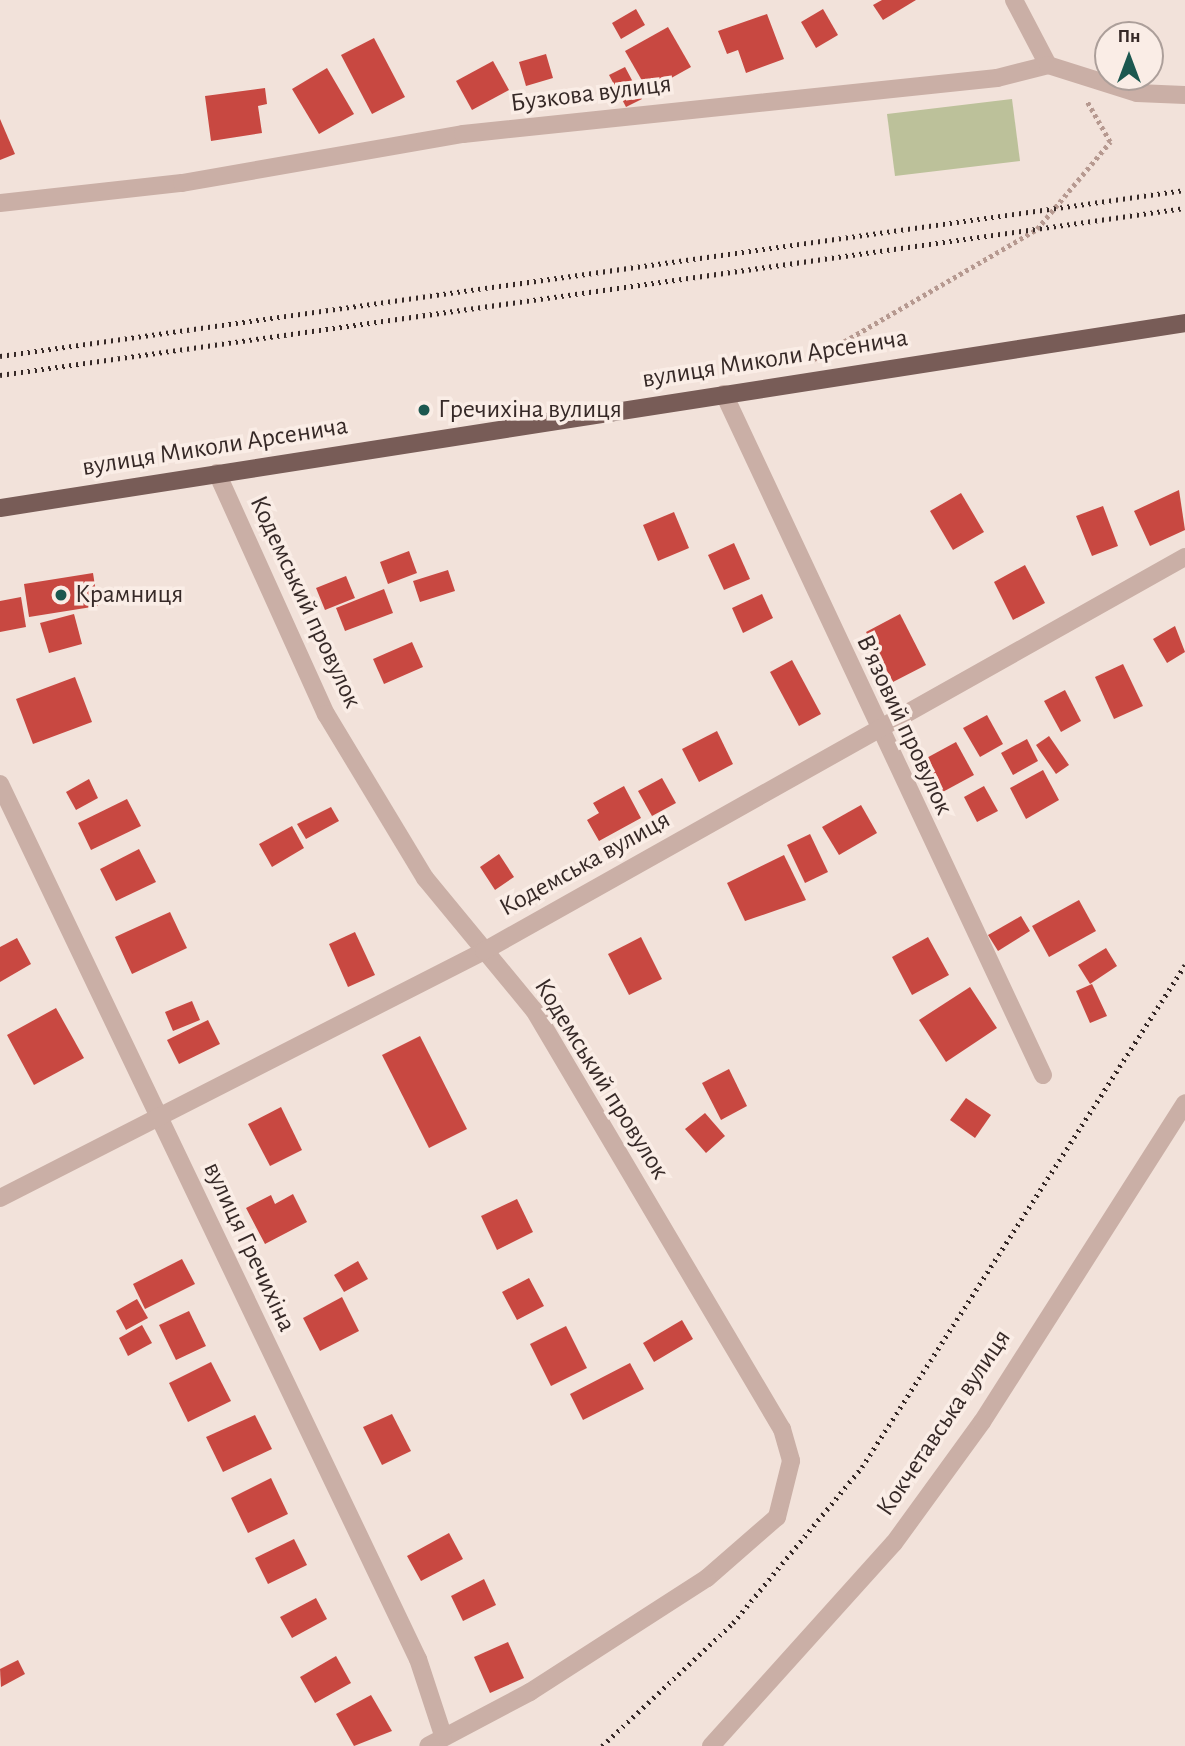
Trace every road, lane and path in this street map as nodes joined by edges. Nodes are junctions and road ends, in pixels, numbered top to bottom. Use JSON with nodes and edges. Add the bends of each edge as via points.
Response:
{"nodes":[{"id":1,"x":1014,"y":0,"type":"edge"},
{"id":2,"x":1048,"y":65,"type":"junction"},
{"id":3,"x":1076,"y":76,"type":"junction"},
{"id":4,"x":1185,"y":95,"type":"edge"},
{"id":5,"x":0,"y":203,"type":"edge"},
{"id":6,"x":1185,"y":323,"type":"edge"},
{"id":7,"x":791,"y":382,"type":"junction"},
{"id":8,"x":724,"y":394,"type":"junction"},
{"id":9,"x":217,"y":473,"type":"junction"},
{"id":10,"x":0,"y":508,"type":"edge"},
{"id":11,"x":1185,"y":557,"type":"edge"},
{"id":12,"x":878,"y":732,"type":"junction"},
{"id":13,"x":0,"y":784,"type":"edge"},
{"id":14,"x":484,"y":951,"type":"junction"},
{"id":15,"x":1043,"y":1075,"type":"dead end"},
{"id":16,"x":1185,"y":1103,"type":"edge"},
{"id":17,"x":158,"y":1114,"type":"junction"},
{"id":18,"x":0,"y":1198,"type":"edge"},
{"id":19,"x":435,"y":1741,"type":"edge"},
{"id":20,"x":710,"y":1746,"type":"edge"}],
"edges":[{"from":1,"to":2,"type":"street"},
{"from":2,"to":3,"type":"street"},
{"from":2,"to":5,"type":"street","name":"Бузкова вулиця","via":[[997,78],[463,134],[183,183]]},
{"from":3,"to":4,"type":"street","via":[[1137,93]]},
{"from":3,"to":7,"type":"path","via":[[1110,142],[1037,229],[822,351]]},
{"from":6,"to":7,"type":"main road","name":"вулиця Миколи Арсенича"},
{"from":7,"to":8,"type":"main road","name":"вулиця Миколи Арсенича"},
{"from":8,"to":9,"type":"main road","name":"вулиця Миколи Арсенича"},
{"from":8,"to":12,"type":"street","name":"Вʼязовий провулок"},
{"from":9,"to":10,"type":"main road","name":"вулиця Миколи Арсенича"},
{"from":9,"to":14,"type":"street","name":"Кодемський провулок","via":[[326,714],[425,878]]},
{"from":11,"to":12,"type":"street","name":"Кодемська вулиця"},
{"from":12,"to":14,"type":"street","name":"Кодемська вулиця"},
{"from":12,"to":15,"type":"street","name":"Вʼязовий провулок"},
{"from":13,"to":17,"type":"street","name":"вулиця Гречихіна"},
{"from":14,"to":17,"type":"street","name":"Кодемська вулиця"},
{"from":14,"to":19,"type":"street","name":"Кодемський провулок","via":[[534,1010],[782,1429],[790,1461],[777,1517],[707,1578],[530,1692]]},
{"from":16,"to":20,"type":"street","name":"Кокчетавська вулиця","via":[[982,1422],[894,1543]]},
{"from":17,"to":18,"type":"street","name":"Кодемська вулиця"},
{"from":17,"to":19,"type":"street","name":"вулиця Гречихіна","via":[[418,1660]]}]}
